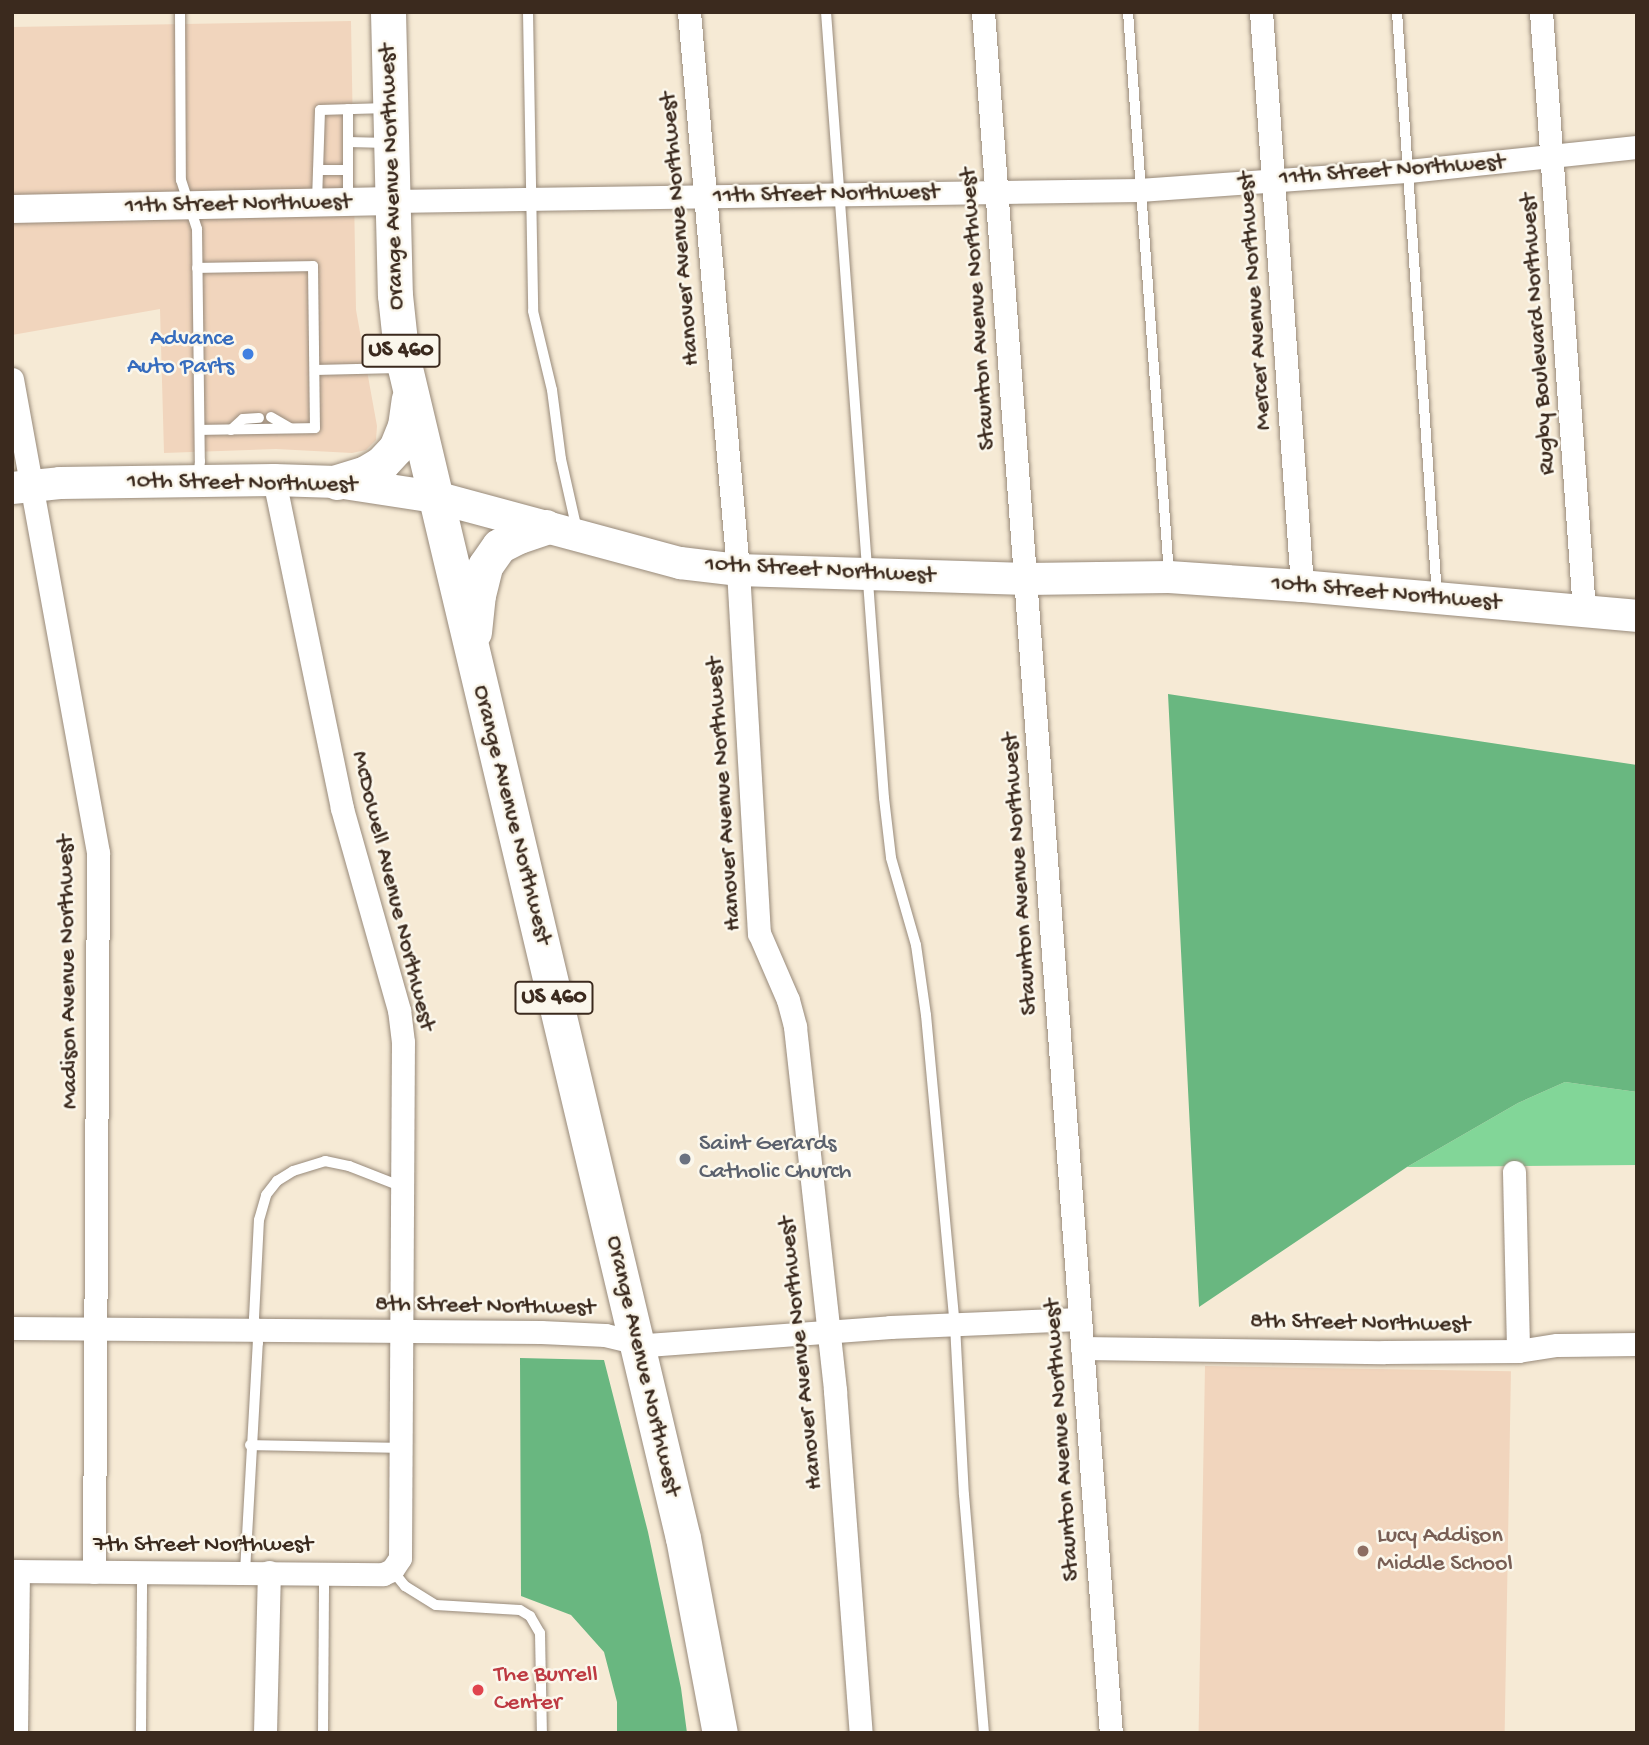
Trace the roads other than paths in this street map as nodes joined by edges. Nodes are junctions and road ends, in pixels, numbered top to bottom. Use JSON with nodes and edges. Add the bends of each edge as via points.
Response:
{"nodes":[{"id":1,"x":180,"y":12,"type":"edge"},
{"id":2,"x":388,"y":12,"type":"edge"},
{"id":3,"x":528,"y":12,"type":"edge"},
{"id":4,"x":689,"y":12,"type":"edge"},
{"id":5,"x":826,"y":12,"type":"edge"},
{"id":6,"x":984,"y":12,"type":"edge"},
{"id":7,"x":1128,"y":12,"type":"edge"},
{"id":8,"x":1261,"y":12,"type":"edge"},
{"id":9,"x":1397,"y":12,"type":"edge"},
{"id":10,"x":1541,"y":12,"type":"edge"},
{"id":11,"x":390,"y":108,"type":"junction"},
{"id":12,"x":348,"y":109,"type":"junction"},
{"id":13,"x":348,"y":142,"type":"junction"},
{"id":14,"x":391,"y":143,"type":"junction"},
{"id":15,"x":1637,"y":147,"type":"edge"},
{"id":16,"x":1551,"y":154,"type":"junction"},
{"id":17,"x":318,"y":170,"type":"junction"},
{"id":18,"x":348,"y":170,"type":"junction"},
{"id":19,"x":1408,"y":171,"type":"junction"},
{"id":20,"x":1273,"y":180,"type":"junction"},
{"id":21,"x":1140,"y":190,"type":"junction"},
{"id":22,"x":996,"y":193,"type":"junction"},
{"id":23,"x":840,"y":195,"type":"junction"},
{"id":24,"x":704,"y":197,"type":"junction"},
{"id":25,"x":529,"y":200,"type":"junction"},
{"id":26,"x":392,"y":201,"type":"junction"},
{"id":27,"x":348,"y":202,"type":"junction"},
{"id":28,"x":317,"y":203,"type":"junction"},
{"id":29,"x":189,"y":206,"type":"junction"},
{"id":30,"x":12,"y":209,"type":"edge"},
{"id":31,"x":197,"y":268,"type":"junction"},
{"id":32,"x":314,"y":370,"type":"junction"},
{"id":33,"x":12,"y":379,"type":"edge"},
{"id":34,"x":407,"y":380,"type":"junction"},
{"id":35,"x":271,"y":417,"type":"dead end"},
{"id":36,"x":259,"y":418,"type":"dead end"},
{"id":37,"x":291,"y":429,"type":"junction"},
{"id":38,"x":200,"y":430,"type":"junction"},
{"id":39,"x":231,"y":430,"type":"junction"},
{"id":40,"x":274,"y":480,"type":"junction"},
{"id":41,"x":198,"y":481,"type":"junction"},
{"id":42,"x":337,"y":482,"type":"junction"},
{"id":43,"x":22,"y":487,"type":"edge"},
{"id":44,"x":435,"y":498,"type":"junction"},
{"id":45,"x":545,"y":527,"type":"junction"},
{"id":46,"x":579,"y":537,"type":"junction"},
{"id":47,"x":738,"y":570,"type":"junction"},
{"id":48,"x":867,"y":576,"type":"junction"},
{"id":49,"x":1170,"y":578,"type":"junction"},
{"id":50,"x":1027,"y":579,"type":"junction"},
{"id":51,"x":1302,"y":586,"type":"junction"},
{"id":52,"x":1437,"y":597,"type":"junction"},
{"id":53,"x":1584,"y":611,"type":"junction"},
{"id":54,"x":1637,"y":616,"type":"edge"},
{"id":55,"x":472,"y":653,"type":"junction"},
{"id":56,"x":1514,"y":1172,"type":"dead end"},
{"id":57,"x":403,"y":1187,"type":"junction"},
{"id":58,"x":1080,"y":1319,"type":"junction"},
{"id":59,"x":955,"y":1325,"type":"junction"},
{"id":60,"x":12,"y":1328,"type":"edge"},
{"id":61,"x":96,"y":1329,"type":"junction"},
{"id":62,"x":256,"y":1331,"type":"junction"},
{"id":63,"x":401,"y":1331,"type":"junction"},
{"id":64,"x":829,"y":1331,"type":"junction"},
{"id":65,"x":635,"y":1343,"type":"junction"},
{"id":66,"x":1637,"y":1344,"type":"edge"},
{"id":67,"x":1082,"y":1348,"type":"junction"},
{"id":68,"x":1518,"y":1351,"type":"junction"},
{"id":69,"x":250,"y":1445,"type":"junction"},
{"id":70,"x":401,"y":1448,"type":"junction"},
{"id":71,"x":392,"y":1570,"type":"junction"},
{"id":72,"x":15,"y":1571,"type":"edge"},
{"id":73,"x":94,"y":1572,"type":"junction"},
{"id":74,"x":142,"y":1572,"type":"junction"},
{"id":75,"x":245,"y":1572,"type":"junction"},
{"id":76,"x":269,"y":1572,"type":"junction"},
{"id":77,"x":324,"y":1573,"type":"junction"},
{"id":78,"x":16,"y":1733,"type":"edge"},
{"id":79,"x":141,"y":1733,"type":"edge"},
{"id":80,"x":265,"y":1733,"type":"edge"},
{"id":81,"x":323,"y":1733,"type":"edge"},
{"id":82,"x":542,"y":1733,"type":"edge"},
{"id":83,"x":720,"y":1733,"type":"edge"},
{"id":84,"x":861,"y":1733,"type":"edge"},
{"id":85,"x":984,"y":1733,"type":"edge"},
{"id":86,"x":1111,"y":1733,"type":"edge"}],
"edges":[{"from":1,"to":29,"type":"lane","via":[[181,180]]},
{"from":2,"to":11,"type":"main road","name":"Orange Avenue Northwest","number":"US 460"},
{"from":3,"to":25,"type":"lane"},
{"from":4,"to":24,"type":"street","name":"Hanover Avenue Northwest"},
{"from":5,"to":23,"type":"lane"},
{"from":6,"to":22,"type":"street","name":"Staunton Avenue Northwest"},
{"from":7,"to":21,"type":"lane"},
{"from":8,"to":20,"type":"street","name":"Mercer Avenue Northwest"},
{"from":9,"to":19,"type":"lane"},
{"from":10,"to":16,"type":"street","name":"Rugby Boulevard Northwest"},
{"from":11,"to":12,"type":"lane"},
{"from":11,"to":14,"type":"main road","name":"Orange Avenue Northwest","number":"US 460"},
{"from":12,"to":13,"type":"lane"},
{"from":12,"to":17,"type":"lane","via":[[320,110]]},
{"from":13,"to":14,"type":"lane"},
{"from":13,"to":18,"type":"lane"},
{"from":14,"to":26,"type":"main road","name":"Orange Avenue Northwest","number":"US 460"},
{"from":15,"to":16,"type":"street","name":"11th Street Northwest"},
{"from":16,"to":19,"type":"street","name":"11th Street Northwest"},
{"from":16,"to":53,"type":"street","name":"Rugby Boulevard Northwest"},
{"from":17,"to":18,"type":"lane"},
{"from":17,"to":28,"type":"lane"},
{"from":18,"to":27,"type":"lane"},
{"from":19,"to":20,"type":"street","name":"11th Street Northwest"},
{"from":19,"to":52,"type":"lane"},
{"from":20,"to":21,"type":"street","name":"11th Street Northwest"},
{"from":20,"to":51,"type":"street","name":"Mercer Avenue Northwest"},
{"from":21,"to":22,"type":"street","name":"11th Street Northwest"},
{"from":21,"to":49,"type":"lane"},
{"from":22,"to":23,"type":"street","name":"11th Street Northwest"},
{"from":22,"to":50,"type":"street","name":"Staunton Avenue Northwest"},
{"from":23,"to":24,"type":"street","name":"11th Street Northwest"},
{"from":23,"to":48,"type":"lane"},
{"from":24,"to":25,"type":"street","name":"11th Street Northwest"},
{"from":24,"to":47,"type":"street","name":"Hanover Avenue Northwest"},
{"from":25,"to":26,"type":"street","name":"11th Street Northwest"},
{"from":25,"to":46,"type":"lane","via":[[533,311]]},
{"from":26,"to":27,"type":"street","name":"11th Street Northwest"},
{"from":26,"to":34,"type":"main road","name":"Orange Avenue Northwest","number":"US 460","via":[[395,295]]},
{"from":27,"to":28,"type":"street","name":"11th Street Northwest"},
{"from":28,"to":29,"type":"street","name":"11th Street Northwest"},
{"from":29,"to":30,"type":"street","name":"11th Street Northwest"},
{"from":29,"to":31,"type":"lane","via":[[197,229]]},
{"from":31,"to":32,"type":"lane","via":[[313,266]]},
{"from":31,"to":38,"type":"lane"},
{"from":32,"to":34,"type":"lane"},
{"from":32,"to":37,"type":"lane","via":[[315,428]]},
{"from":33,"to":43,"type":"street","name":"Madison Avenue Northwest"},
{"from":34,"to":42,"type":"main road","via":[[405,426],[396,448],[364,474]]},
{"from":34,"to":44,"type":"main road","name":"Orange Avenue Northwest","number":"US 460"},
{"from":35,"to":37,"type":"lane"},
{"from":36,"to":39,"type":"lane","via":[[243,419]]},
{"from":37,"to":39,"type":"lane"},
{"from":38,"to":39,"type":"lane"},
{"from":38,"to":41,"type":"lane"},
{"from":40,"to":41,"type":"main road","name":"10th Street Northwest"},
{"from":40,"to":42,"type":"main road","name":"10th Street Northwest"},
{"from":40,"to":57,"type":"street","name":"McDowell Avenue Northwest","via":[[342,808],[398,1010],[403,1042]]},
{"from":41,"to":43,"type":"main road","name":"10th Street Northwest"},
{"from":42,"to":44,"type":"main road","name":"10th Street Northwest"},
{"from":43,"to":61,"type":"street","name":"Madison Avenue Northwest","via":[[98,853]]},
{"from":44,"to":45,"type":"main road","name":"10th Street Northwest"},
{"from":44,"to":55,"type":"main road","name":"Orange Avenue Northwest","number":"US 460"},
{"from":45,"to":46,"type":"main road","name":"10th Street Northwest"},
{"from":45,"to":55,"type":"main road","via":[[499,546],[485,566]]},
{"from":46,"to":47,"type":"main road","name":"10th Street Northwest","via":[[680,563]]},
{"from":47,"to":48,"type":"main road","name":"10th Street Northwest"},
{"from":47,"to":64,"type":"street","name":"Hanover Avenue Northwest","via":[[759,933],[795,1027]]},
{"from":48,"to":50,"type":"main road","name":"10th Street Northwest"},
{"from":48,"to":59,"type":"lane","via":[[891,858],[916,945],[926,1014]]},
{"from":49,"to":50,"type":"main road","name":"10th Street Northwest"},
{"from":49,"to":51,"type":"main road","name":"10th Street Northwest"},
{"from":50,"to":58,"type":"street","name":"Staunton Avenue Northwest"},
{"from":51,"to":52,"type":"main road","name":"10th Street Northwest"},
{"from":52,"to":53,"type":"main road","name":"10th Street Northwest"},
{"from":53,"to":54,"type":"main road","name":"10th Street Northwest"},
{"from":55,"to":65,"type":"main road","name":"Orange Avenue Northwest","number":"US 460"},
{"from":56,"to":68,"type":"street"},
{"from":57,"to":62,"type":"lane","via":[[325,1161],[277,1181],[261,1209]]},
{"from":57,"to":63,"type":"street","name":"McDowell Avenue Northwest"},
{"from":58,"to":59,"type":"street","name":"8th Street Northwest"},
{"from":58,"to":67,"type":"street","name":"Staunton Avenue Northwest"},
{"from":59,"to":64,"type":"street","name":"8th Street Northwest"},
{"from":59,"to":85,"type":"lane"},
{"from":60,"to":61,"type":"street","name":"8th Street Northwest"},
{"from":61,"to":62,"type":"street","name":"8th Street Northwest"},
{"from":61,"to":73,"type":"street","name":"Madison Avenue Northwest"},
{"from":62,"to":63,"type":"street","name":"8th Street Northwest"},
{"from":62,"to":69,"type":"lane"},
{"from":63,"to":65,"type":"street","name":"8th Street Northwest","via":[[605,1335]]},
{"from":63,"to":70,"type":"street","name":"McDowell Avenue Northwest"},
{"from":64,"to":65,"type":"street","name":"8th Street Northwest"},
{"from":64,"to":84,"type":"street","name":"Hanover Avenue Northwest"},
{"from":65,"to":83,"type":"main road","name":"Orange Avenue Northwest","number":"US 460","via":[[683,1538]]},
{"from":66,"to":68,"type":"street","name":"8th Street Northwest","via":[[1557,1345]]},
{"from":67,"to":68,"type":"street","name":"8th Street Northwest"},
{"from":67,"to":86,"type":"street","name":"Staunton Avenue Northwest"},
{"from":69,"to":70,"type":"lane"},
{"from":69,"to":75,"type":"lane"},
{"from":70,"to":71,"type":"street","name":"McDowell Avenue Northwest","via":[[400,1558]]},
{"from":71,"to":77,"type":"street","name":"7th Street Northwest","via":[[383,1574]]},
{"from":71,"to":82,"type":"lane","via":[[405,1587],[436,1605],[520,1611],[530,1616],[540,1633]]},
{"from":72,"to":73,"type":"street","name":"7th Street Northwest"},
{"from":72,"to":78,"type":"street"},
{"from":73,"to":74,"type":"street","name":"7th Street Northwest"},
{"from":74,"to":75,"type":"street","name":"7th Street Northwest"},
{"from":74,"to":79,"type":"lane"},
{"from":75,"to":76,"type":"street","name":"7th Street Northwest"},
{"from":76,"to":77,"type":"street","name":"7th Street Northwest"},
{"from":76,"to":80,"type":"street"},
{"from":77,"to":81,"type":"lane"}]}
